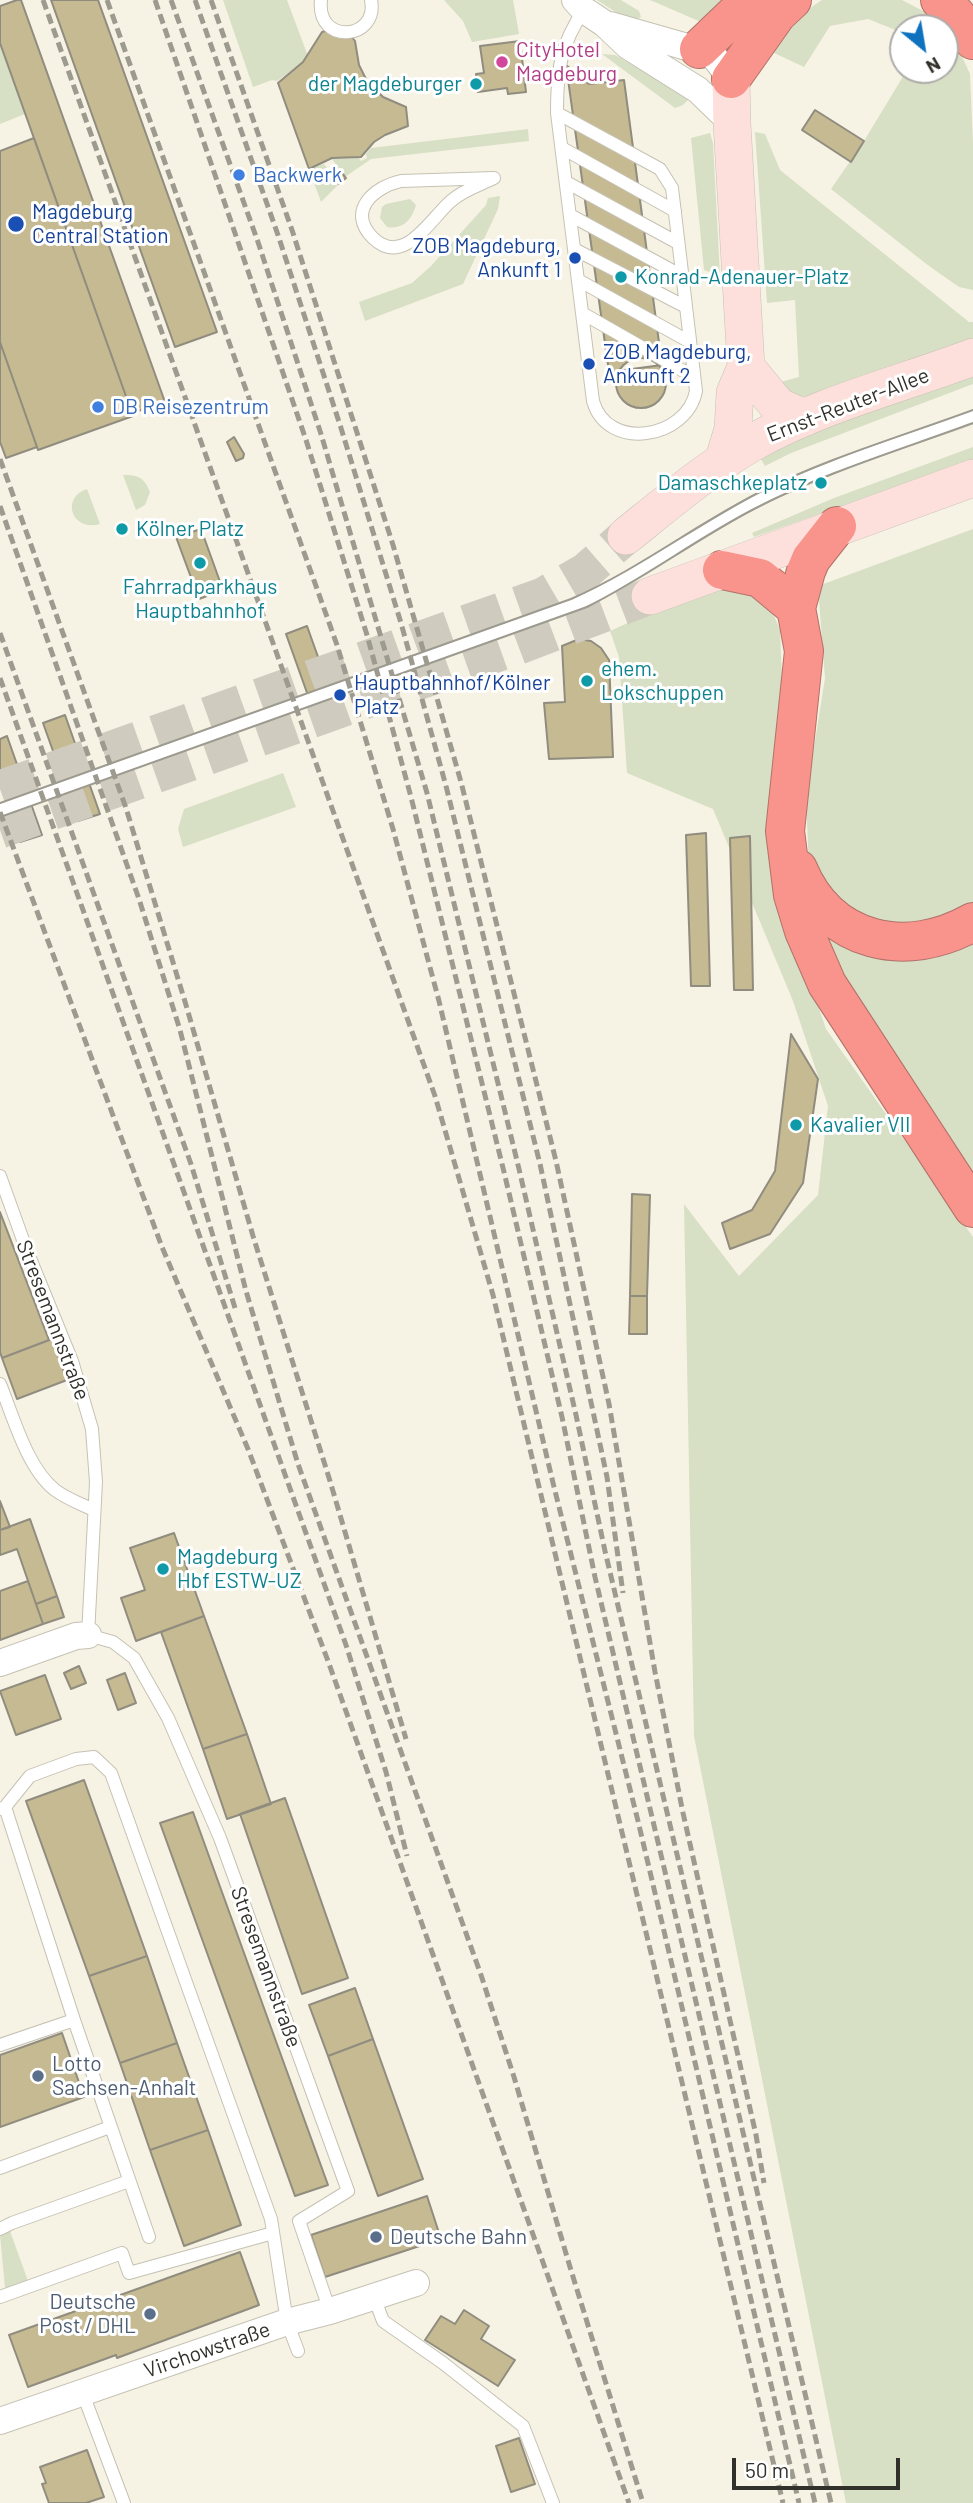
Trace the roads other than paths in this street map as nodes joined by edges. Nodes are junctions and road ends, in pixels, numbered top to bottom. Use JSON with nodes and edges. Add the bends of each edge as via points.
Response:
{"nodes":[{"id":1,"x":321,"y":0,"type":"edge"},
{"id":2,"x":371,"y":0,"type":"edge"},
{"id":3,"x":751,"y":0,"type":"edge"},
{"id":4,"x":793,"y":0,"type":"edge"},
{"id":5,"x":940,"y":0,"type":"edge"},
{"id":6,"x":588,"y":11,"type":"edge"},
{"id":7,"x":973,"y":40,"type":"edge"},
{"id":8,"x":693,"y":65,"type":"junction"},
{"id":9,"x":731,"y":79,"type":"junction"},
{"id":10,"x":557,"y":113,"type":"junction"},
{"id":11,"x":732,"y":123,"type":"junction"},
{"id":12,"x":562,"y":148,"type":"junction"},
{"id":13,"x":401,"y":181,"type":"joint"},
{"id":14,"x":566,"y":182,"type":"junction"},
{"id":15,"x":674,"y":211,"type":"junction"},
{"id":16,"x":570,"y":215,"type":"junction"},
{"id":17,"x":678,"y":243,"type":"junction"},
{"id":18,"x":574,"y":249,"type":"junction"},
{"id":19,"x":682,"y":276,"type":"junction"},
{"id":20,"x":578,"y":280,"type":"junction"},
{"id":21,"x":686,"y":307,"type":"junction"},
{"id":22,"x":582,"y":313,"type":"junction"},
{"id":23,"x":690,"y":342,"type":"junction"},
{"id":24,"x":973,"y":357,"type":"edge"},
{"id":25,"x":746,"y":367,"type":"junction"},
{"id":26,"x":694,"y":377,"type":"junction"},
{"id":27,"x":973,"y":417,"type":"edge"},
{"id":28,"x":804,"y":418,"type":"junction"},
{"id":29,"x":723,"y":462,"type":"junction"},
{"id":30,"x":973,"y":478,"type":"edge"},
{"id":31,"x":837,"y":526,"type":"junction"},
{"id":32,"x":626,"y":536,"type":"tunnel mouth"},
{"id":33,"x":722,"y":570,"type":"junction"},
{"id":34,"x":650,"y":596,"type":"tunnel mouth"},
{"id":35,"x":796,"y":608,"type":"junction"},
{"id":36,"x":0,"y":810,"type":"edge"},
{"id":37,"x":785,"y":831,"type":"junction"},
{"id":38,"x":973,"y":922,"type":"edge"},
{"id":39,"x":0,"y":1176,"type":"edge"},
{"id":40,"x":973,"y":1208,"type":"edge"},
{"id":41,"x":0,"y":1384,"type":"edge"},
{"id":42,"x":94,"y":1510,"type":"junction"},
{"id":43,"x":88,"y":1635,"type":"junction"},
{"id":44,"x":0,"y":1663,"type":"edge"},
{"id":45,"x":2,"y":1808,"type":"edge"},
{"id":46,"x":74,"y":2020,"type":"junction"},
{"id":47,"x":1,"y":2041,"type":"edge"},
{"id":48,"x":110,"y":2127,"type":"junction"},
{"id":49,"x":0,"y":2168,"type":"edge"},
{"id":50,"x":129,"y":2181,"type":"junction"},
{"id":51,"x":0,"y":2229,"type":"edge"},
{"id":52,"x":273,"y":2233,"type":"junction"},
{"id":53,"x":149,"y":2238,"type":"dead end"},
{"id":54,"x":416,"y":2283,"type":"dead end"},
{"id":55,"x":0,"y":2297,"type":"edge"},
{"id":56,"x":374,"y":2297,"type":"junction"},
{"id":57,"x":330,"y":2311,"type":"junction"},
{"id":58,"x":287,"y":2322,"type":"junction"},
{"id":59,"x":298,"y":2351,"type":"dead end"},
{"id":60,"x":83,"y":2394,"type":"junction"},
{"id":61,"x":0,"y":2421,"type":"edge"},
{"id":62,"x":124,"y":2503,"type":"edge"},
{"id":63,"x":553,"y":2503,"type":"edge"}],
"edges":[{"from":1,"to":2,"type":"lane","via":[[327,24],[343,32],[366,23],[372,15]]},
{"from":3,"to":8,"type":"highway"},
{"from":3,"to":9,"type":"highway"},
{"from":4,"to":9,"type":"highway"},
{"from":5,"to":7,"type":"highway"},
{"from":6,"to":8,"type":"street"},
{"from":6,"to":10,"type":"lane","via":[[570,31],[559,65]]},
{"from":8,"to":9,"type":"street"},
{"from":8,"to":9,"type":"street","via":[[716,59]]},
{"from":8,"to":11,"type":"street"},
{"from":9,"to":11,"type":"main road"},
{"from":10,"to":12,"type":"lane"},
{"from":10,"to":15,"type":"lane","via":[[660,169],[672,188]]},
{"from":11,"to":25,"type":"main road"},
{"from":12,"to":14,"type":"lane"},
{"from":12,"to":15,"type":"lane"},
{"from":13,"to":13,"type":"lane","via":[[373,192],[363,209],[373,238],[397,247],[415,239],[451,200],[494,178]]},
{"from":14,"to":16,"type":"lane"},
{"from":14,"to":17,"type":"lane"},
{"from":15,"to":17,"type":"lane"},
{"from":16,"to":18,"type":"lane"},
{"from":16,"to":19,"type":"lane"},
{"from":17,"to":19,"type":"lane"},
{"from":18,"to":20,"type":"lane"},
{"from":18,"to":21,"type":"lane"},
{"from":19,"to":21,"type":"lane"},
{"from":20,"to":22,"type":"lane"},
{"from":20,"to":23,"type":"lane"},
{"from":21,"to":23,"type":"lane"},
{"from":22,"to":26,"type":"lane"},
{"from":22,"to":26,"type":"lane","via":[[593,401],[609,426],[646,433],[678,422],[693,402]]},
{"from":23,"to":26,"type":"lane"},
{"from":24,"to":28,"type":"main road","name":"Ernst-Reuter-Allee"},
{"from":25,"to":28,"type":"main road","via":[[778,406]]},
{"from":25,"to":29,"type":"main road","via":[[735,393],[733,429]]},
{"from":27,"to":36,"type":"lane","via":[[764,497],[626,580],[573,604]]},
{"from":28,"to":29,"type":"main road","name":"Ernst-Reuter-Allee"},
{"from":29,"to":32,"type":"main road","name":"Ernst-Reuter-Allee"},
{"from":30,"to":31,"type":"main road"},
{"from":31,"to":33,"type":"main road"},
{"from":31,"to":35,"type":"highway","via":[[811,559]]},
{"from":33,"to":34,"type":"main road"},
{"from":33,"to":35,"type":"highway","via":[[760,578]]},
{"from":35,"to":37,"type":"highway","via":[[804,651]]},
{"from":37,"to":38,"type":"highway","via":[[812,898],[842,925],[907,943],[934,939]]},
{"from":37,"to":40,"type":"highway","via":[[793,895],[820,969]]},
{"from":39,"to":42,"type":"lane","name":"Stresemannstraße","via":[[85,1399],[95,1450]]},
{"from":41,"to":42,"type":"lane","via":[[41,1474],[59,1493]]},
{"from":42,"to":43,"type":"lane","name":"Stresemannstraße"},
{"from":43,"to":44,"type":"street"},
{"from":43,"to":57,"type":"lane","name":"Stresemannstraße","via":[[113,1642],[138,1662],[173,1729],[220,1838],[348,2191],[299,2221]]},
{"from":45,"to":46,"type":"lane"},
{"from":45,"to":52,"type":"lane","via":[[30,1776],[76,1759],[94,1757],[111,1773]]},
{"from":46,"to":47,"type":"lane"},
{"from":46,"to":48,"type":"lane"},
{"from":48,"to":49,"type":"lane"},
{"from":48,"to":50,"type":"lane"},
{"from":50,"to":51,"type":"lane"},
{"from":50,"to":53,"type":"lane"},
{"from":52,"to":55,"type":"lane","via":[[129,2273],[122,2253]]},
{"from":52,"to":58,"type":"lane"},
{"from":54,"to":56,"type":"street","name":"Virchowstraße"},
{"from":56,"to":57,"type":"street","name":"Virchowstraße"},
{"from":56,"to":63,"type":"lane","via":[[383,2321],[523,2426]]},
{"from":57,"to":58,"type":"street","name":"Virchowstraße"},
{"from":58,"to":59,"type":"lane"},
{"from":58,"to":60,"type":"street","name":"Virchowstraße"},
{"from":60,"to":61,"type":"street","name":"Virchowstraße"},
{"from":60,"to":62,"type":"lane"}]}
